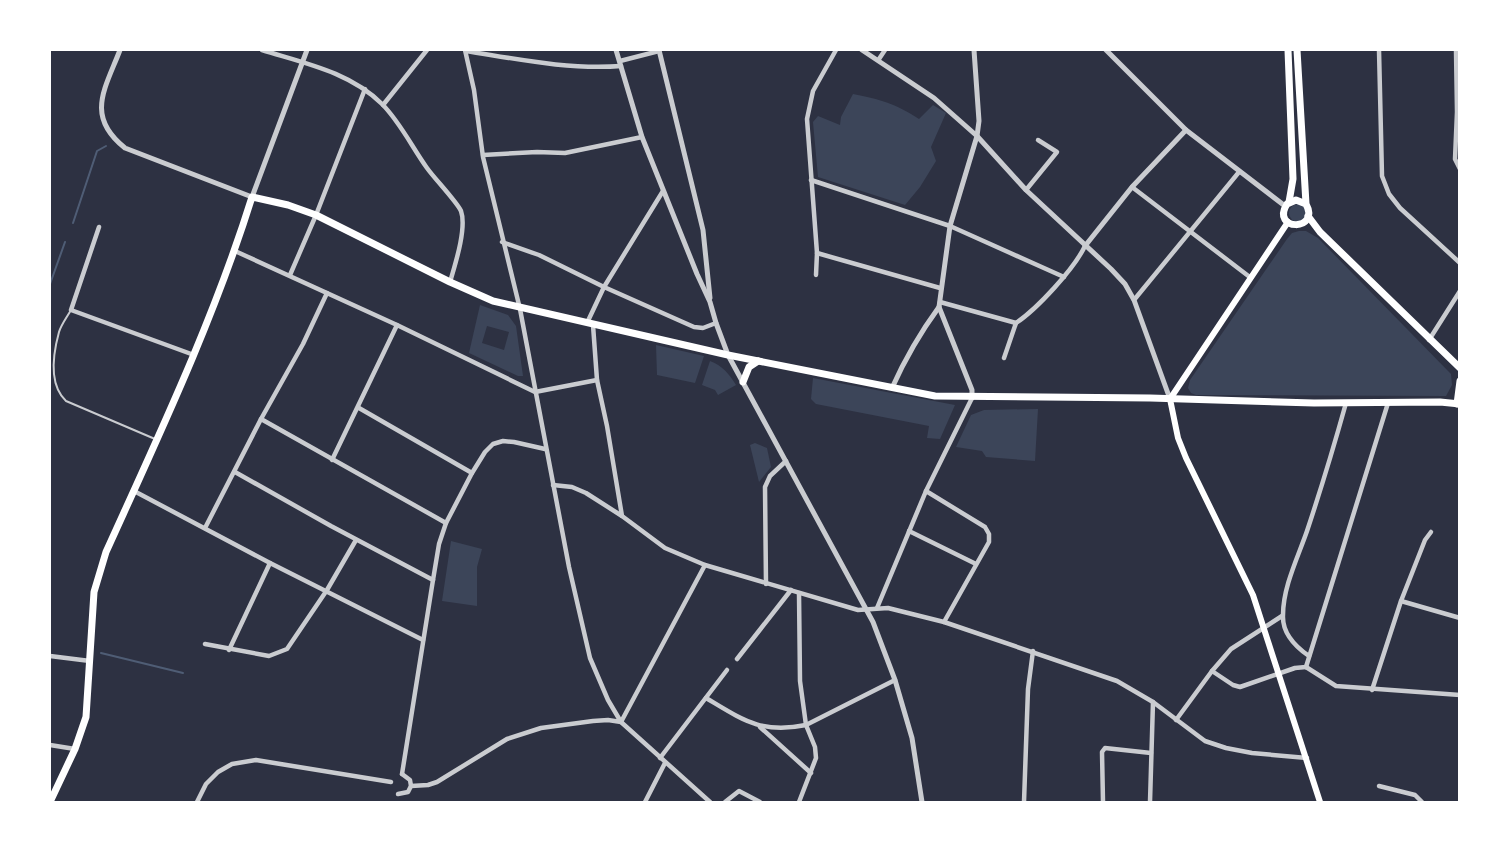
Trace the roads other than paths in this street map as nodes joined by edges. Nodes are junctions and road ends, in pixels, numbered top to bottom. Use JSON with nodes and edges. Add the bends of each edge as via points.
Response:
{"nodes":[{"id":1,"x":120,"y":50,"type":"edge"},
{"id":2,"x":262,"y":50,"type":"edge"},
{"id":3,"x":307,"y":50,"type":"edge"},
{"id":4,"x":427,"y":50,"type":"edge"},
{"id":5,"x":466,"y":50,"type":"edge"},
{"id":6,"x":616,"y":50,"type":"edge"},
{"id":7,"x":659,"y":50,"type":"edge"},
{"id":8,"x":836,"y":50,"type":"edge"},
{"id":9,"x":862,"y":50,"type":"edge"},
{"id":10,"x":885,"y":50,"type":"edge"},
{"id":11,"x":974,"y":50,"type":"edge"},
{"id":12,"x":1106,"y":50,"type":"edge"},
{"id":13,"x":1288,"y":50,"type":"edge"},
{"id":14,"x":1298,"y":50,"type":"edge"},
{"id":15,"x":1379,"y":50,"type":"edge"},
{"id":16,"x":1456,"y":50,"type":"edge"},
{"id":17,"x":879,"y":59,"type":"junction"},
{"id":18,"x":303,"y":61,"type":"junction"},
{"id":19,"x":620,"y":63,"type":"junction"},
{"id":20,"x":365,"y":89,"type":"junction"},
{"id":21,"x":383,"y":105,"type":"junction"},
{"id":22,"x":1458,"y":112,"type":"edge"},
{"id":23,"x":1186,"y":130,"type":"junction"},
{"id":24,"x":977,"y":136,"type":"junction"},
{"id":25,"x":642,"y":137,"type":"junction"},
{"id":26,"x":1038,"y":140,"type":"dead end"},
{"id":27,"x":483,"y":154,"type":"junction"},
{"id":28,"x":1460,"y":169,"type":"edge"},
{"id":29,"x":1239,"y":172,"type":"junction"},
{"id":30,"x":811,"y":180,"type":"junction"},
{"id":31,"x":1132,"y":187,"type":"junction"},
{"id":32,"x":1026,"y":190,"type":"junction"},
{"id":33,"x":663,"y":191,"type":"junction"},
{"id":34,"x":252,"y":196,"type":"junction"},
{"id":35,"x":1287,"y":204,"type":"junction"},
{"id":36,"x":1306,"y":204,"type":"junction"},
{"id":37,"x":315,"y":215,"type":"junction"},
{"id":38,"x":1306,"y":220,"type":"junction"},
{"id":39,"x":1288,"y":222,"type":"junction"},
{"id":40,"x":950,"y":226,"type":"junction"},
{"id":41,"x":99,"y":227,"type":"dead end"},
{"id":42,"x":1190,"y":230,"type":"junction"},
{"id":43,"x":502,"y":242,"type":"junction"},
{"id":44,"x":1085,"y":246,"type":"junction"},
{"id":45,"x":235,"y":251,"type":"junction"},
{"id":46,"x":817,"y":253,"type":"junction"},
{"id":47,"x":1460,"y":262,"type":"edge"},
{"id":48,"x":708,"y":270,"type":"junction"},
{"id":49,"x":697,"y":274,"type":"junction"},
{"id":50,"x":290,"y":275,"type":"junction"},
{"id":51,"x":816,"y":275,"type":"dead end"},
{"id":52,"x":1064,"y":277,"type":"junction"},
{"id":53,"x":1251,"y":278,"type":"junction"},
{"id":54,"x":450,"y":282,"type":"junction"},
{"id":55,"x":604,"y":287,"type":"junction"},
{"id":56,"x":940,"y":288,"type":"junction"},
{"id":57,"x":1460,"y":291,"type":"edge"},
{"id":58,"x":327,"y":293,"type":"junction"},
{"id":59,"x":1134,"y":300,"type":"junction"},
{"id":60,"x":710,"y":302,"type":"junction"},
{"id":61,"x":939,"y":304,"type":"junction"},
{"id":62,"x":520,"y":309,"type":"junction"},
{"id":63,"x":71,"y":310,"type":"junction"},
{"id":64,"x":716,"y":323,"type":"junction"},
{"id":65,"x":1016,"y":323,"type":"junction"},
{"id":66,"x":590,"y":324,"type":"junction"},
{"id":67,"x":397,"y":325,"type":"junction"},
{"id":68,"x":1430,"y":339,"type":"junction"},
{"id":69,"x":195,"y":355,"type":"junction"},
{"id":70,"x":728,"y":355,"type":"junction"},
{"id":71,"x":1004,"y":358,"type":"dead end"},
{"id":72,"x":1450,"y":359,"type":"junction"},
{"id":73,"x":758,"y":361,"type":"junction"},
{"id":74,"x":1460,"y":368,"type":"edge"},
{"id":75,"x":597,"y":380,"type":"junction"},
{"id":76,"x":1460,"y":380,"type":"edge"},
{"id":77,"x":743,"y":381,"type":"junction"},
{"id":78,"x":892,"y":388,"type":"junction"},
{"id":79,"x":535,"y":392,"type":"junction"},
{"id":80,"x":972,"y":398,"type":"junction"},
{"id":81,"x":1170,"y":399,"type":"junction"},
{"id":82,"x":1346,"y":403,"type":"junction"},
{"id":83,"x":1388,"y":403,"type":"junction"},
{"id":84,"x":1458,"y":404,"type":"edge"},
{"id":85,"x":359,"y":408,"type":"junction"},
{"id":86,"x":261,"y":419,"type":"junction"},
{"id":87,"x":157,"y":440,"type":"junction"},
{"id":88,"x":545,"y":449,"type":"junction"},
{"id":89,"x":332,"y":460,"type":"junction"},
{"id":90,"x":786,"y":461,"type":"junction"},
{"id":91,"x":235,"y":472,"type":"junction"},
{"id":92,"x":472,"y":473,"type":"junction"},
{"id":93,"x":553,"y":485,"type":"junction"},
{"id":94,"x":134,"y":491,"type":"junction"},
{"id":95,"x":926,"y":491,"type":"junction"},
{"id":96,"x":622,"y":516,"type":"junction"},
{"id":97,"x":446,"y":523,"type":"junction"},
{"id":98,"x":205,"y":528,"type":"junction"},
{"id":99,"x":909,"y":531,"type":"junction"},
{"id":100,"x":1431,"y":532,"type":"dead end"},
{"id":101,"x":356,"y":540,"type":"junction"},
{"id":102,"x":270,"y":563,"type":"junction"},
{"id":103,"x":976,"y":564,"type":"junction"},
{"id":104,"x":705,"y":565,"type":"junction"},
{"id":105,"x":433,"y":580,"type":"junction"},
{"id":106,"x":766,"y":584,"type":"junction"},
{"id":107,"x":327,"y":590,"type":"junction"},
{"id":108,"x":791,"y":590,"type":"junction"},
{"id":109,"x":799,"y":593,"type":"junction"},
{"id":110,"x":1401,"y":601,"type":"junction"},
{"id":111,"x":877,"y":609,"type":"junction"},
{"id":112,"x":867,"y":611,"type":"junction"},
{"id":113,"x":1282,"y":616,"type":"junction"},
{"id":114,"x":1460,"y":618,"type":"edge"},
{"id":115,"x":944,"y":622,"type":"junction"},
{"id":116,"x":1265,"y":628,"type":"junction"},
{"id":117,"x":423,"y":640,"type":"junction"},
{"id":118,"x":205,"y":644,"type":"dead end"},
{"id":119,"x":229,"y":650,"type":"junction"},
{"id":120,"x":1033,"y":651,"type":"junction"},
{"id":121,"x":50,"y":656,"type":"edge"},
{"id":122,"x":1309,"y":656,"type":"junction"},
{"id":123,"x":737,"y":658,"type":"dead end"},
{"id":124,"x":90,"y":661,"type":"junction"},
{"id":125,"x":1306,"y":668,"type":"junction"},
{"id":126,"x":727,"y":670,"type":"dead end"},
{"id":127,"x":1212,"y":671,"type":"junction"},
{"id":128,"x":1280,"y":674,"type":"junction"},
{"id":129,"x":895,"y":680,"type":"junction"},
{"id":130,"x":1372,"y":690,"type":"junction"},
{"id":131,"x":1460,"y":695,"type":"edge"},
{"id":132,"x":706,"y":698,"type":"junction"},
{"id":133,"x":1153,"y":702,"type":"junction"},
{"id":134,"x":1176,"y":720,"type":"junction"},
{"id":135,"x":621,"y":722,"type":"junction"},
{"id":136,"x":806,"y":725,"type":"junction"},
{"id":137,"x":760,"y":727,"type":"junction"},
{"id":138,"x":50,"y":744,"type":"edge"},
{"id":139,"x":75,"y":749,"type":"junction"},
{"id":140,"x":1151,"y":753,"type":"junction"},
{"id":141,"x":660,"y":758,"type":"junction"},
{"id":142,"x":1306,"y":758,"type":"junction"},
{"id":143,"x":665,"y":763,"type":"junction"},
{"id":144,"x":811,"y":773,"type":"junction"},
{"id":145,"x":395,"y":783,"type":"junction"},
{"id":146,"x":411,"y":786,"type":"junction"},
{"id":147,"x":1379,"y":786,"type":"dead end"},
{"id":148,"x":50,"y":802,"type":"edge"},
{"id":149,"x":197,"y":802,"type":"edge"},
{"id":150,"x":397,"y":802,"type":"edge"},
{"id":151,"x":645,"y":802,"type":"edge"},
{"id":152,"x":710,"y":802,"type":"edge"},
{"id":153,"x":725,"y":802,"type":"edge"},
{"id":154,"x":760,"y":802,"type":"edge"},
{"id":155,"x":799,"y":802,"type":"edge"},
{"id":156,"x":922,"y":802,"type":"edge"},
{"id":157,"x":1024,"y":802,"type":"edge"},
{"id":158,"x":1103,"y":802,"type":"edge"},
{"id":159,"x":1149,"y":802,"type":"edge"},
{"id":160,"x":1320,"y":802,"type":"edge"},
{"id":161,"x":1422,"y":802,"type":"edge"}],
"edges":[{"from":1,"to":34,"type":"street","via":[[101,109],[113,138],[125,148]]},
{"from":2,"to":18,"type":"street"},
{"from":3,"to":18,"type":"street"},
{"from":4,"to":21,"type":"street"},
{"from":5,"to":19,"type":"street","via":[[544,63],[605,67]]},
{"from":5,"to":27,"type":"street"},
{"from":6,"to":19,"type":"street"},
{"from":7,"to":19,"type":"street"},
{"from":7,"to":48,"type":"street","via":[[703,230]]},
{"from":8,"to":30,"type":"street","via":[[813,91],[807,119]]},
{"from":9,"to":17,"type":"street"},
{"from":10,"to":17,"type":"street"},
{"from":11,"to":24,"type":"street"},
{"from":12,"to":23,"type":"street"},
{"from":13,"to":35,"type":"main road","via":[[1293,179]]},
{"from":14,"to":36,"type":"main road"},
{"from":15,"to":47,"type":"street","via":[[1382,176],[1400,208]]},
{"from":16,"to":22,"type":"street"},
{"from":17,"to":24,"type":"street","via":[[934,98]]},
{"from":18,"to":20,"type":"street"},
{"from":18,"to":34,"type":"street"},
{"from":19,"to":25,"type":"street"},
{"from":20,"to":21,"type":"street"},
{"from":20,"to":37,"type":"street"},
{"from":21,"to":54,"type":"street","via":[[460,210],[458,255]]},
{"from":22,"to":28,"type":"street","via":[[1455,159]]},
{"from":23,"to":29,"type":"street"},
{"from":23,"to":31,"type":"street"},
{"from":24,"to":32,"type":"street"},
{"from":24,"to":40,"type":"street"},
{"from":25,"to":27,"type":"street","via":[[565,153]]},
{"from":25,"to":33,"type":"street"},
{"from":26,"to":32,"type":"street","via":[[1057,152]]},
{"from":27,"to":43,"type":"street"},
{"from":29,"to":35,"type":"street"},
{"from":29,"to":42,"type":"street"},
{"from":30,"to":40,"type":"street"},
{"from":30,"to":46,"type":"street"},
{"from":31,"to":42,"type":"street"},
{"from":31,"to":44,"type":"street"},
{"from":32,"to":44,"type":"street"},
{"from":33,"to":49,"type":"street"},
{"from":33,"to":55,"type":"street"},
{"from":34,"to":37,"type":"main road"},
{"from":34,"to":45,"type":"main road"},
{"from":35,"to":36,"type":"main road","via":[[1296,200]]},
{"from":35,"to":39,"type":"main road","via":[[1284,217]]},
{"from":36,"to":38,"type":"main road"},
{"from":37,"to":50,"type":"street"},
{"from":37,"to":54,"type":"main road"},
{"from":38,"to":39,"type":"main road","via":[[1296,225]]},
{"from":38,"to":68,"type":"main road"},
{"from":39,"to":53,"type":"main road"},
{"from":40,"to":52,"type":"street"},
{"from":40,"to":56,"type":"street"},
{"from":41,"to":63,"type":"street"},
{"from":42,"to":53,"type":"street"},
{"from":42,"to":59,"type":"street"},
{"from":43,"to":55,"type":"street","via":[[539,255]]},
{"from":43,"to":62,"type":"street"},
{"from":44,"to":52,"type":"street"},
{"from":44,"to":59,"type":"street","via":[[1111,268]]},
{"from":45,"to":50,"type":"street"},
{"from":45,"to":69,"type":"main road"},
{"from":46,"to":51,"type":"street"},
{"from":46,"to":56,"type":"street"},
{"from":48,"to":49,"type":"street"},
{"from":48,"to":60,"type":"street"},
{"from":49,"to":60,"type":"street"},
{"from":50,"to":58,"type":"street"},
{"from":52,"to":65,"type":"street"},
{"from":53,"to":81,"type":"main road"},
{"from":54,"to":62,"type":"main road"},
{"from":55,"to":64,"type":"street","via":[[694,327]]},
{"from":55,"to":66,"type":"street"},
{"from":56,"to":61,"type":"street"},
{"from":57,"to":68,"type":"street"},
{"from":58,"to":67,"type":"street"},
{"from":58,"to":86,"type":"street"},
{"from":59,"to":81,"type":"street"},
{"from":60,"to":64,"type":"street"},
{"from":61,"to":65,"type":"street"},
{"from":61,"to":78,"type":"street"},
{"from":61,"to":80,"type":"street"},
{"from":62,"to":66,"type":"main road"},
{"from":62,"to":79,"type":"street"},
{"from":63,"to":69,"type":"street"},
{"from":63,"to":87,"type":"lane","via":[[60,331],[54,370],[60,395]]},
{"from":64,"to":70,"type":"street"},
{"from":65,"to":71,"type":"street"},
{"from":66,"to":70,"type":"main road"},
{"from":66,"to":75,"type":"street"},
{"from":67,"to":79,"type":"street"},
{"from":67,"to":85,"type":"street"},
{"from":68,"to":72,"type":"main road"},
{"from":69,"to":87,"type":"main road"},
{"from":70,"to":73,"type":"main road"},
{"from":70,"to":77,"type":"street"},
{"from":72,"to":74,"type":"main road"},
{"from":72,"to":76,"type":"main road"},
{"from":73,"to":77,"type":"main road","via":[[749,367]]},
{"from":73,"to":78,"type":"main road"},
{"from":75,"to":79,"type":"street"},
{"from":75,"to":96,"type":"street"},
{"from":76,"to":84,"type":"main road"},
{"from":77,"to":90,"type":"street"},
{"from":78,"to":80,"type":"main road"},
{"from":79,"to":88,"type":"street"},
{"from":80,"to":81,"type":"main road"},
{"from":80,"to":95,"type":"street"},
{"from":81,"to":82,"type":"main road"},
{"from":81,"to":116,"type":"main road","via":[[1182,448]]},
{"from":82,"to":83,"type":"main road"},
{"from":82,"to":113,"type":"street"},
{"from":83,"to":84,"type":"main road"},
{"from":83,"to":122,"type":"street"},
{"from":85,"to":89,"type":"street"},
{"from":85,"to":92,"type":"street"},
{"from":86,"to":89,"type":"street"},
{"from":86,"to":91,"type":"street"},
{"from":87,"to":94,"type":"main road"},
{"from":88,"to":92,"type":"street","via":[[514,442],[493,444]]},
{"from":88,"to":93,"type":"street"},
{"from":89,"to":97,"type":"street"},
{"from":90,"to":106,"type":"street","via":[[770,476],[765,487]]},
{"from":90,"to":112,"type":"street"},
{"from":91,"to":98,"type":"street"},
{"from":91,"to":101,"type":"street"},
{"from":92,"to":97,"type":"street"},
{"from":93,"to":96,"type":"street","via":[[572,487]]},
{"from":93,"to":135,"type":"street","via":[[585,641]]},
{"from":94,"to":98,"type":"street"},
{"from":94,"to":124,"type":"main road","via":[[94,592]]},
{"from":95,"to":99,"type":"street"},
{"from":95,"to":103,"type":"street","via":[[985,527],[988,542]]},
{"from":96,"to":104,"type":"street","via":[[665,548]]},
{"from":97,"to":105,"type":"street"},
{"from":98,"to":102,"type":"street"},
{"from":99,"to":103,"type":"street"},
{"from":99,"to":111,"type":"street"},
{"from":100,"to":110,"type":"street"},
{"from":101,"to":105,"type":"street"},
{"from":101,"to":107,"type":"street"},
{"from":102,"to":107,"type":"street"},
{"from":102,"to":119,"type":"street"},
{"from":103,"to":115,"type":"street"},
{"from":104,"to":106,"type":"street"},
{"from":104,"to":135,"type":"street"},
{"from":105,"to":117,"type":"street"},
{"from":106,"to":108,"type":"street"},
{"from":107,"to":117,"type":"street"},
{"from":107,"to":119,"type":"street","via":[[287,649],[269,656]]},
{"from":108,"to":109,"type":"street"},
{"from":108,"to":123,"type":"street"},
{"from":109,"to":112,"type":"street"},
{"from":109,"to":136,"type":"street","via":[[800,681]]},
{"from":110,"to":114,"type":"street"},
{"from":110,"to":130,"type":"street"},
{"from":111,"to":112,"type":"street"},
{"from":111,"to":115,"type":"street","via":[[901,610]]},
{"from":112,"to":129,"type":"street"},
{"from":113,"to":116,"type":"street"},
{"from":113,"to":122,"type":"street","via":[[1288,634]]},
{"from":115,"to":120,"type":"street"},
{"from":116,"to":127,"type":"street","via":[[1231,649]]},
{"from":116,"to":128,"type":"main road"},
{"from":117,"to":145,"type":"street"},
{"from":118,"to":119,"type":"street"},
{"from":120,"to":133,"type":"street","via":[[1117,681]]},
{"from":120,"to":157,"type":"street"},
{"from":121,"to":124,"type":"street"},
{"from":122,"to":125,"type":"street"},
{"from":124,"to":139,"type":"main road","via":[[86,717]]},
{"from":125,"to":128,"type":"street"},
{"from":125,"to":130,"type":"street","via":[[1336,686]]},
{"from":126,"to":132,"type":"street"},
{"from":127,"to":128,"type":"street","via":[[1240,687]]},
{"from":127,"to":134,"type":"street"},
{"from":128,"to":142,"type":"main road"},
{"from":129,"to":136,"type":"street"},
{"from":129,"to":156,"type":"street","via":[[912,738]]},
{"from":130,"to":131,"type":"street"},
{"from":132,"to":137,"type":"street"},
{"from":132,"to":141,"type":"street"},
{"from":133,"to":134,"type":"street"},
{"from":133,"to":140,"type":"street"},
{"from":134,"to":142,"type":"street","via":[[1205,741],[1226,748]]},
{"from":135,"to":141,"type":"street"},
{"from":135,"to":146,"type":"street","via":[[593,721],[541,728],[507,740],[437,782]]},
{"from":136,"to":137,"type":"street"},
{"from":136,"to":144,"type":"street","via":[[815,747]]},
{"from":137,"to":144,"type":"street"},
{"from":138,"to":139,"type":"street"},
{"from":139,"to":148,"type":"main road"},
{"from":140,"to":158,"type":"street","via":[[1105,748]]},
{"from":140,"to":159,"type":"street"},
{"from":141,"to":143,"type":"street"},
{"from":142,"to":160,"type":"main road"},
{"from":143,"to":151,"type":"street"},
{"from":143,"to":152,"type":"street"},
{"from":144,"to":155,"type":"street"},
{"from":145,"to":146,"type":"street","via":[[410,780]]},
{"from":145,"to":146,"type":"street","via":[[408,792]]},
{"from":145,"to":149,"type":"street","via":[[256,760],[232,764],[218,772]]},
{"from":145,"to":150,"type":"street"},
{"from":147,"to":161,"type":"street","via":[[1415,795]]},
{"from":153,"to":154,"type":"street","via":[[739,791]]}]}
